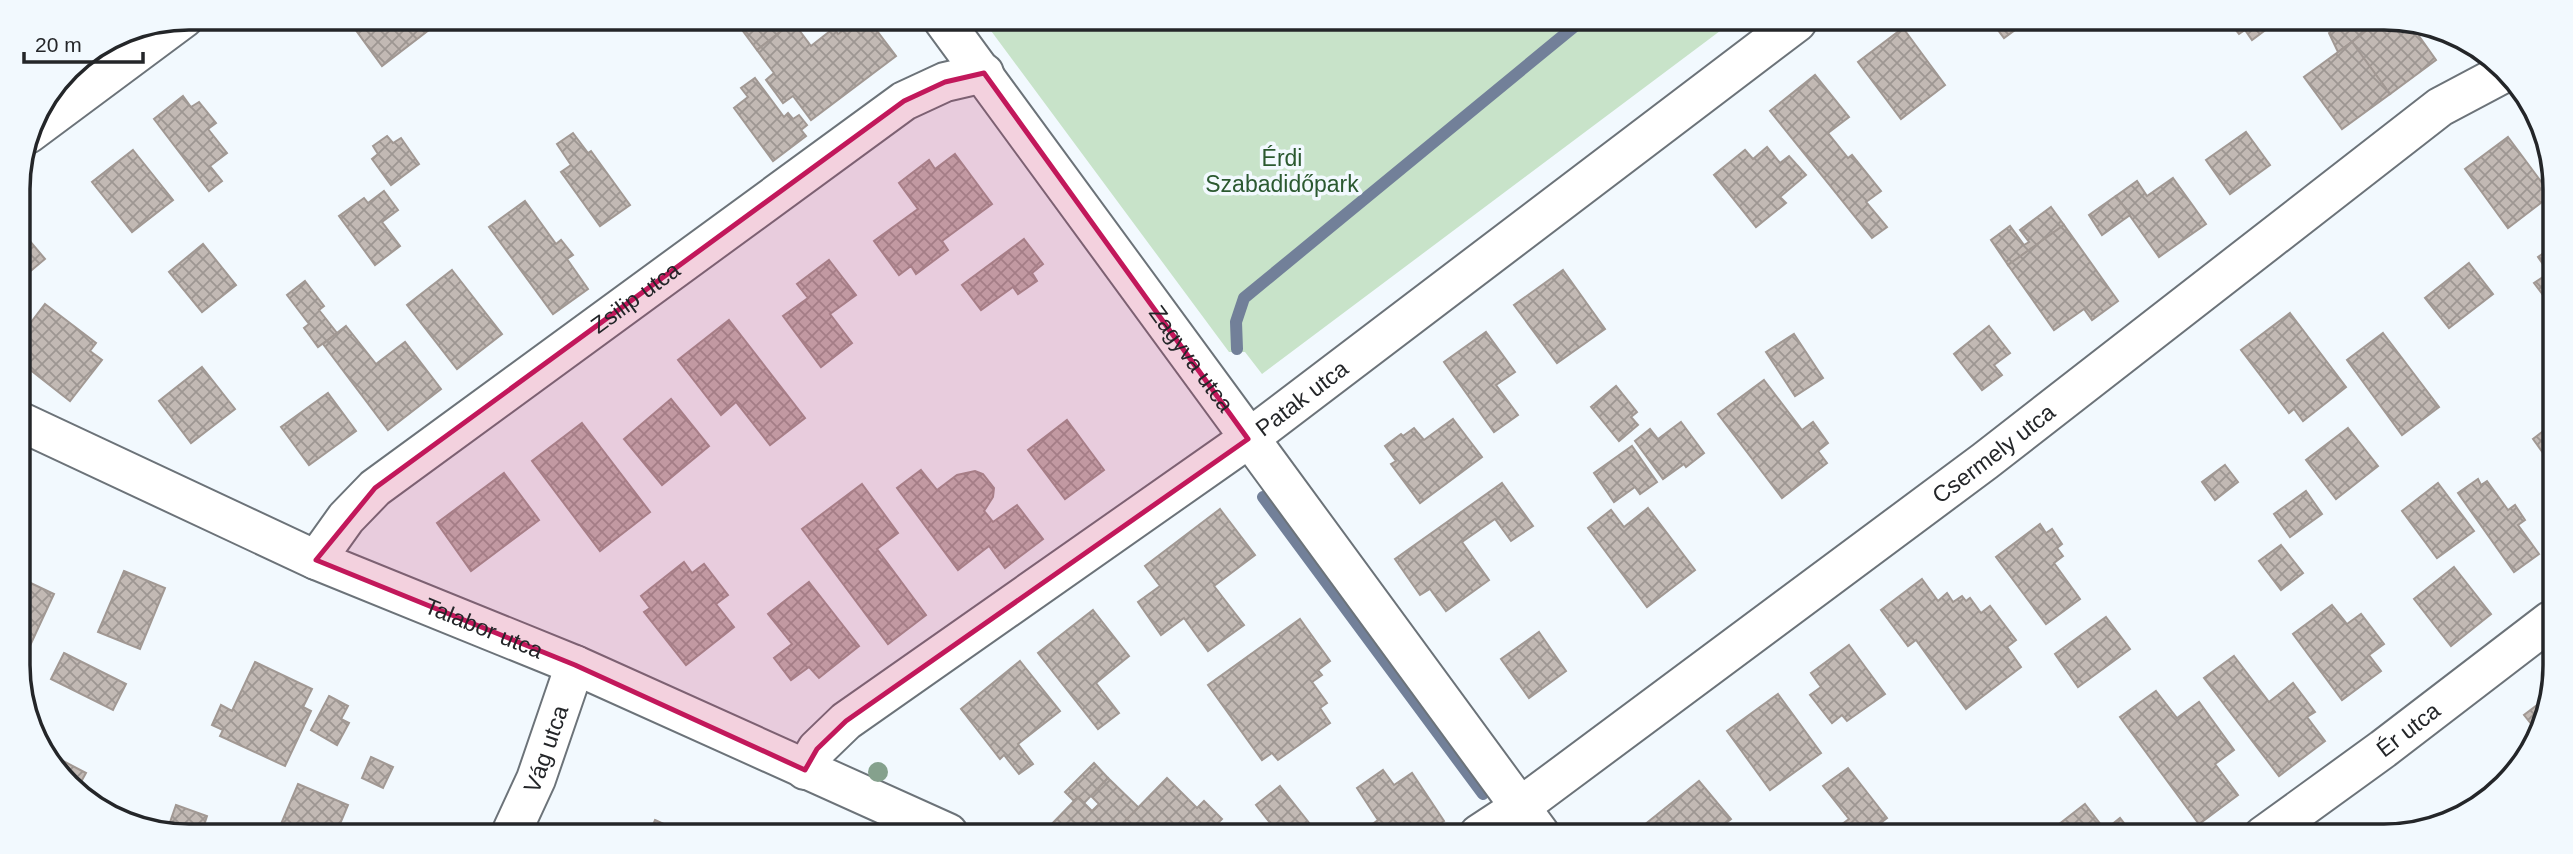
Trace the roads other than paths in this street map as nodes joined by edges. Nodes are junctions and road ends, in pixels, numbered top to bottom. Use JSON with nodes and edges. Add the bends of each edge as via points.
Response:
{"nodes":[{"id":1,"x":951,"y":30,"type":"edge"},
{"id":2,"x":1786,"y":30,"type":"edge"},
{"id":3,"x":165,"y":32,"type":"edge"},
{"id":4,"x":984,"y":73,"type":"junction"},
{"id":5,"x":2497,"y":77,"type":"edge"},
{"id":6,"x":45,"y":122,"type":"edge"},
{"id":7,"x":30,"y":426,"type":"edge"},
{"id":8,"x":1248,"y":439,"type":"junction"},
{"id":9,"x":316,"y":561,"type":"junction"},
{"id":10,"x":2543,"y":626,"type":"edge"},
{"id":11,"x":575,"y":665,"type":"junction"},
{"id":12,"x":805,"y":770,"type":"junction"},
{"id":13,"x":1530,"y":820,"type":"edge"},
{"id":14,"x":515,"y":824,"type":"edge"},
{"id":15,"x":930,"y":824,"type":"edge"},
{"id":16,"x":2280,"y":824,"type":"edge"}],
"edges":[{"from":1,"to":4,"type":"street","name":"Zagyva utca"},
{"from":2,"to":8,"type":"street","name":"Patak utca"},
{"from":3,"to":6,"type":"street"},
{"from":4,"to":8,"type":"street","name":"Zagyva utca"},
{"from":4,"to":9,"type":"street","name":"Zsilip utca","via":[[945,82],[904,101],[374,488]]},
{"from":5,"to":13,"type":"street","name":"Csermely utca","via":[[2440,107]]},
{"from":7,"to":9,"type":"street","name":"Talabor utca"},
{"from":8,"to":12,"type":"street","name":"Patak utca","via":[[846,721],[817,749]]},
{"from":8,"to":13,"type":"street","name":"Zagyva utca"},
{"from":9,"to":11,"type":"street","name":"Talabor utca"},
{"from":10,"to":16,"type":"street","name":"Ér utca"},
{"from":11,"to":12,"type":"street","name":"Talabor utca"},
{"from":11,"to":14,"type":"street","name":"Vág utca","via":[[536,779]]},
{"from":12,"to":15,"type":"street","name":"Talabor utca"}]}
